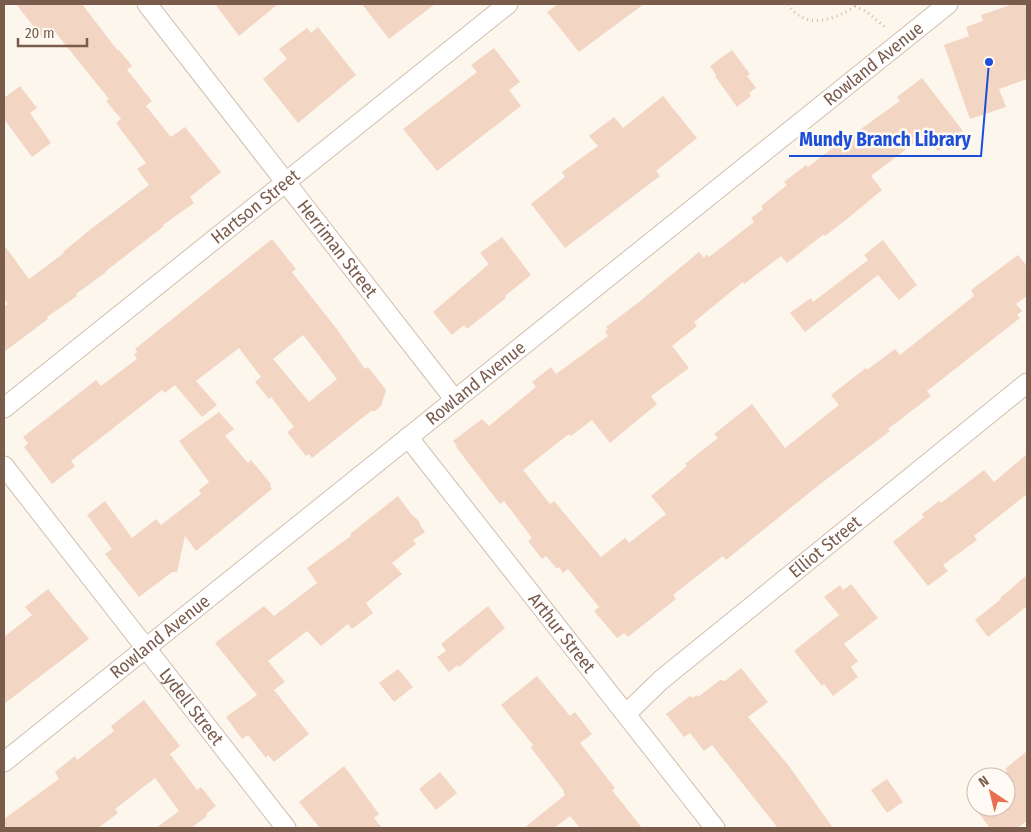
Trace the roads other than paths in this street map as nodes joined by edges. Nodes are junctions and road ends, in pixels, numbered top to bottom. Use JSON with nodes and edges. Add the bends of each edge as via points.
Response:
{"nodes":[{"id":1,"x":147,"y":4,"type":"edge"},
{"id":2,"x":508,"y":4,"type":"edge"},
{"id":3,"x":948,"y":4,"type":"edge"},
{"id":4,"x":286,"y":183,"type":"junction"},
{"id":5,"x":1027,"y":383,"type":"edge"},
{"id":6,"x":455,"y":400,"type":"junction"},
{"id":7,"x":4,"y":408,"type":"edge"},
{"id":8,"x":408,"y":437,"type":"junction"},
{"id":9,"x":4,"y":466,"type":"edge"},
{"id":10,"x":147,"y":648,"type":"junction"},
{"id":11,"x":626,"y":714,"type":"junction"},
{"id":12,"x":4,"y":762,"type":"edge"},
{"id":13,"x":286,"y":828,"type":"edge"},
{"id":14,"x":715,"y":828,"type":"edge"}],
"edges":[{"from":1,"to":4,"type":"street","name":"Herriman Street"},
{"from":2,"to":4,"type":"street","name":"Hartson Street"},
{"from":3,"to":6,"type":"street","name":"Rowland Avenue"},
{"from":4,"to":6,"type":"street","name":"Herriman Street"},
{"from":4,"to":7,"type":"street","name":"Hartson Street"},
{"from":5,"to":11,"type":"street","name":"Elliot Street","via":[[661,680]]},
{"from":6,"to":8,"type":"street","name":"Rowland Avenue"},
{"from":8,"to":10,"type":"street","name":"Rowland Avenue"},
{"from":8,"to":11,"type":"street","name":"Arthur Street"},
{"from":9,"to":10,"type":"street","name":"Lydell Street"},
{"from":10,"to":12,"type":"street","name":"Rowland Avenue"},
{"from":10,"to":13,"type":"street","name":"Lydell Street"},
{"from":11,"to":14,"type":"street","name":"Arthur Street"}]}
